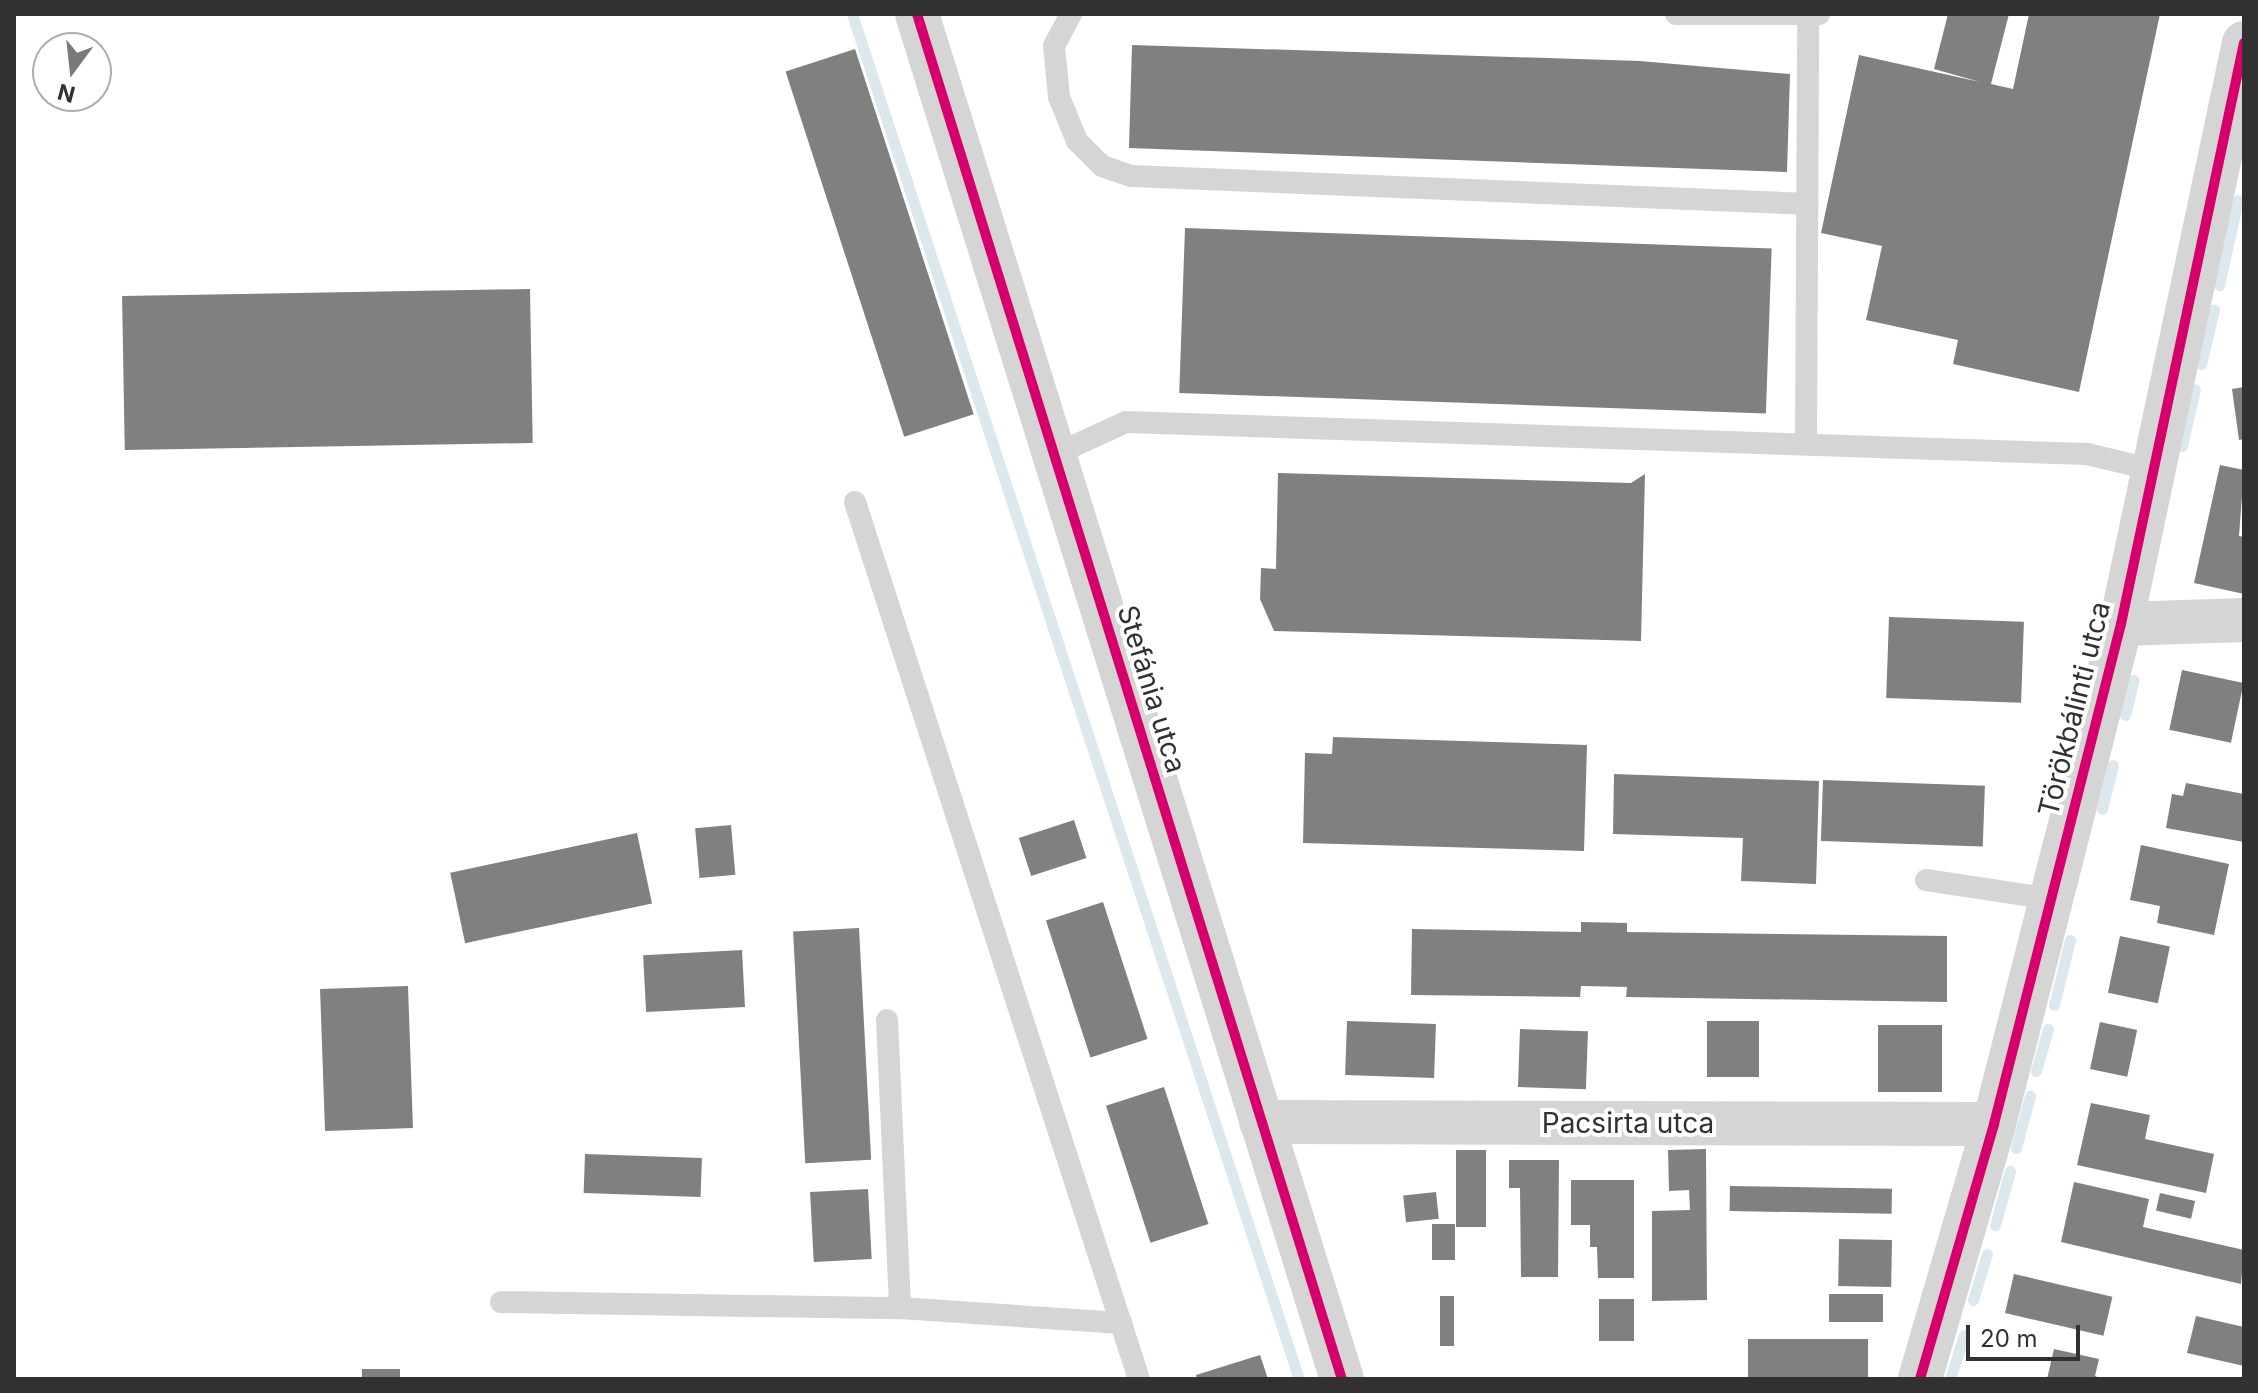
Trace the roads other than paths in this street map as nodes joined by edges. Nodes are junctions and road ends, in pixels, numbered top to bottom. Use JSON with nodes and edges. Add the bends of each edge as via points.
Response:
{"nodes":[{"id":1,"x":917,"y":14,"type":"edge"},
{"id":2,"x":1071,"y":14,"type":"edge"},
{"id":3,"x":1676,"y":14,"type":"edge"},
{"id":4,"x":1814,"y":16,"type":"edge"},
{"id":5,"x":2244,"y":43,"type":"edge"},
{"id":6,"x":1807,"y":204,"type":"junction"},
{"id":7,"x":1806,"y":443,"type":"junction"},
{"id":8,"x":1054,"y":455,"type":"junction"},
{"id":9,"x":2154,"y":470,"type":"junction"},
{"id":10,"x":855,"y":502,"type":"dead end"},
{"id":11,"x":2244,"y":620,"type":"edge"},
{"id":12,"x":2121,"y":624,"type":"junction"},
{"id":13,"x":1926,"y":880,"type":"dead end"},
{"id":14,"x":2052,"y":899,"type":"junction"},
{"id":15,"x":887,"y":1020,"type":"dead end"},
{"id":16,"x":1261,"y":1122,"type":"junction"},
{"id":17,"x":1994,"y":1124,"type":"junction"},
{"id":18,"x":501,"y":1302,"type":"dead end"},
{"id":19,"x":900,"y":1308,"type":"junction"},
{"id":20,"x":1121,"y":1323,"type":"junction"},
{"id":21,"x":1139,"y":1379,"type":"edge"},
{"id":22,"x":1342,"y":1379,"type":"edge"},
{"id":23,"x":1920,"y":1379,"type":"edge"}],
"edges":[{"from":1,"to":8,"type":"street","name":"Stefánia utca"},
{"from":2,"to":6,"type":"lane","via":[[1054,46],[1059,97],[1077,141],[1102,166],[1131,176]]},
{"from":3,"to":4,"type":"lane"},
{"from":4,"to":6,"type":"lane"},
{"from":5,"to":9,"type":"street","name":"Törökbálinti utca"},
{"from":6,"to":7,"type":"lane"},
{"from":7,"to":8,"type":"lane","via":[[1126,422]]},
{"from":7,"to":9,"type":"lane","via":[[2087,454]]},
{"from":8,"to":16,"type":"street","name":"Stefánia utca"},
{"from":9,"to":12,"type":"street","name":"Törökbálinti utca"},
{"from":10,"to":20,"type":"lane"},
{"from":11,"to":12,"type":"street"},
{"from":12,"to":14,"type":"street","name":"Törökbálinti utca"},
{"from":13,"to":14,"type":"lane"},
{"from":14,"to":17,"type":"street","name":"Törökbálinti utca"},
{"from":15,"to":19,"type":"lane"},
{"from":16,"to":17,"type":"street","name":"Pacsirta utca"},
{"from":16,"to":22,"type":"street","name":"Stefánia utca"},
{"from":17,"to":23,"type":"street","name":"Törökbálinti utca"},
{"from":18,"to":19,"type":"lane"},
{"from":19,"to":20,"type":"lane"},
{"from":20,"to":21,"type":"lane"}]}
